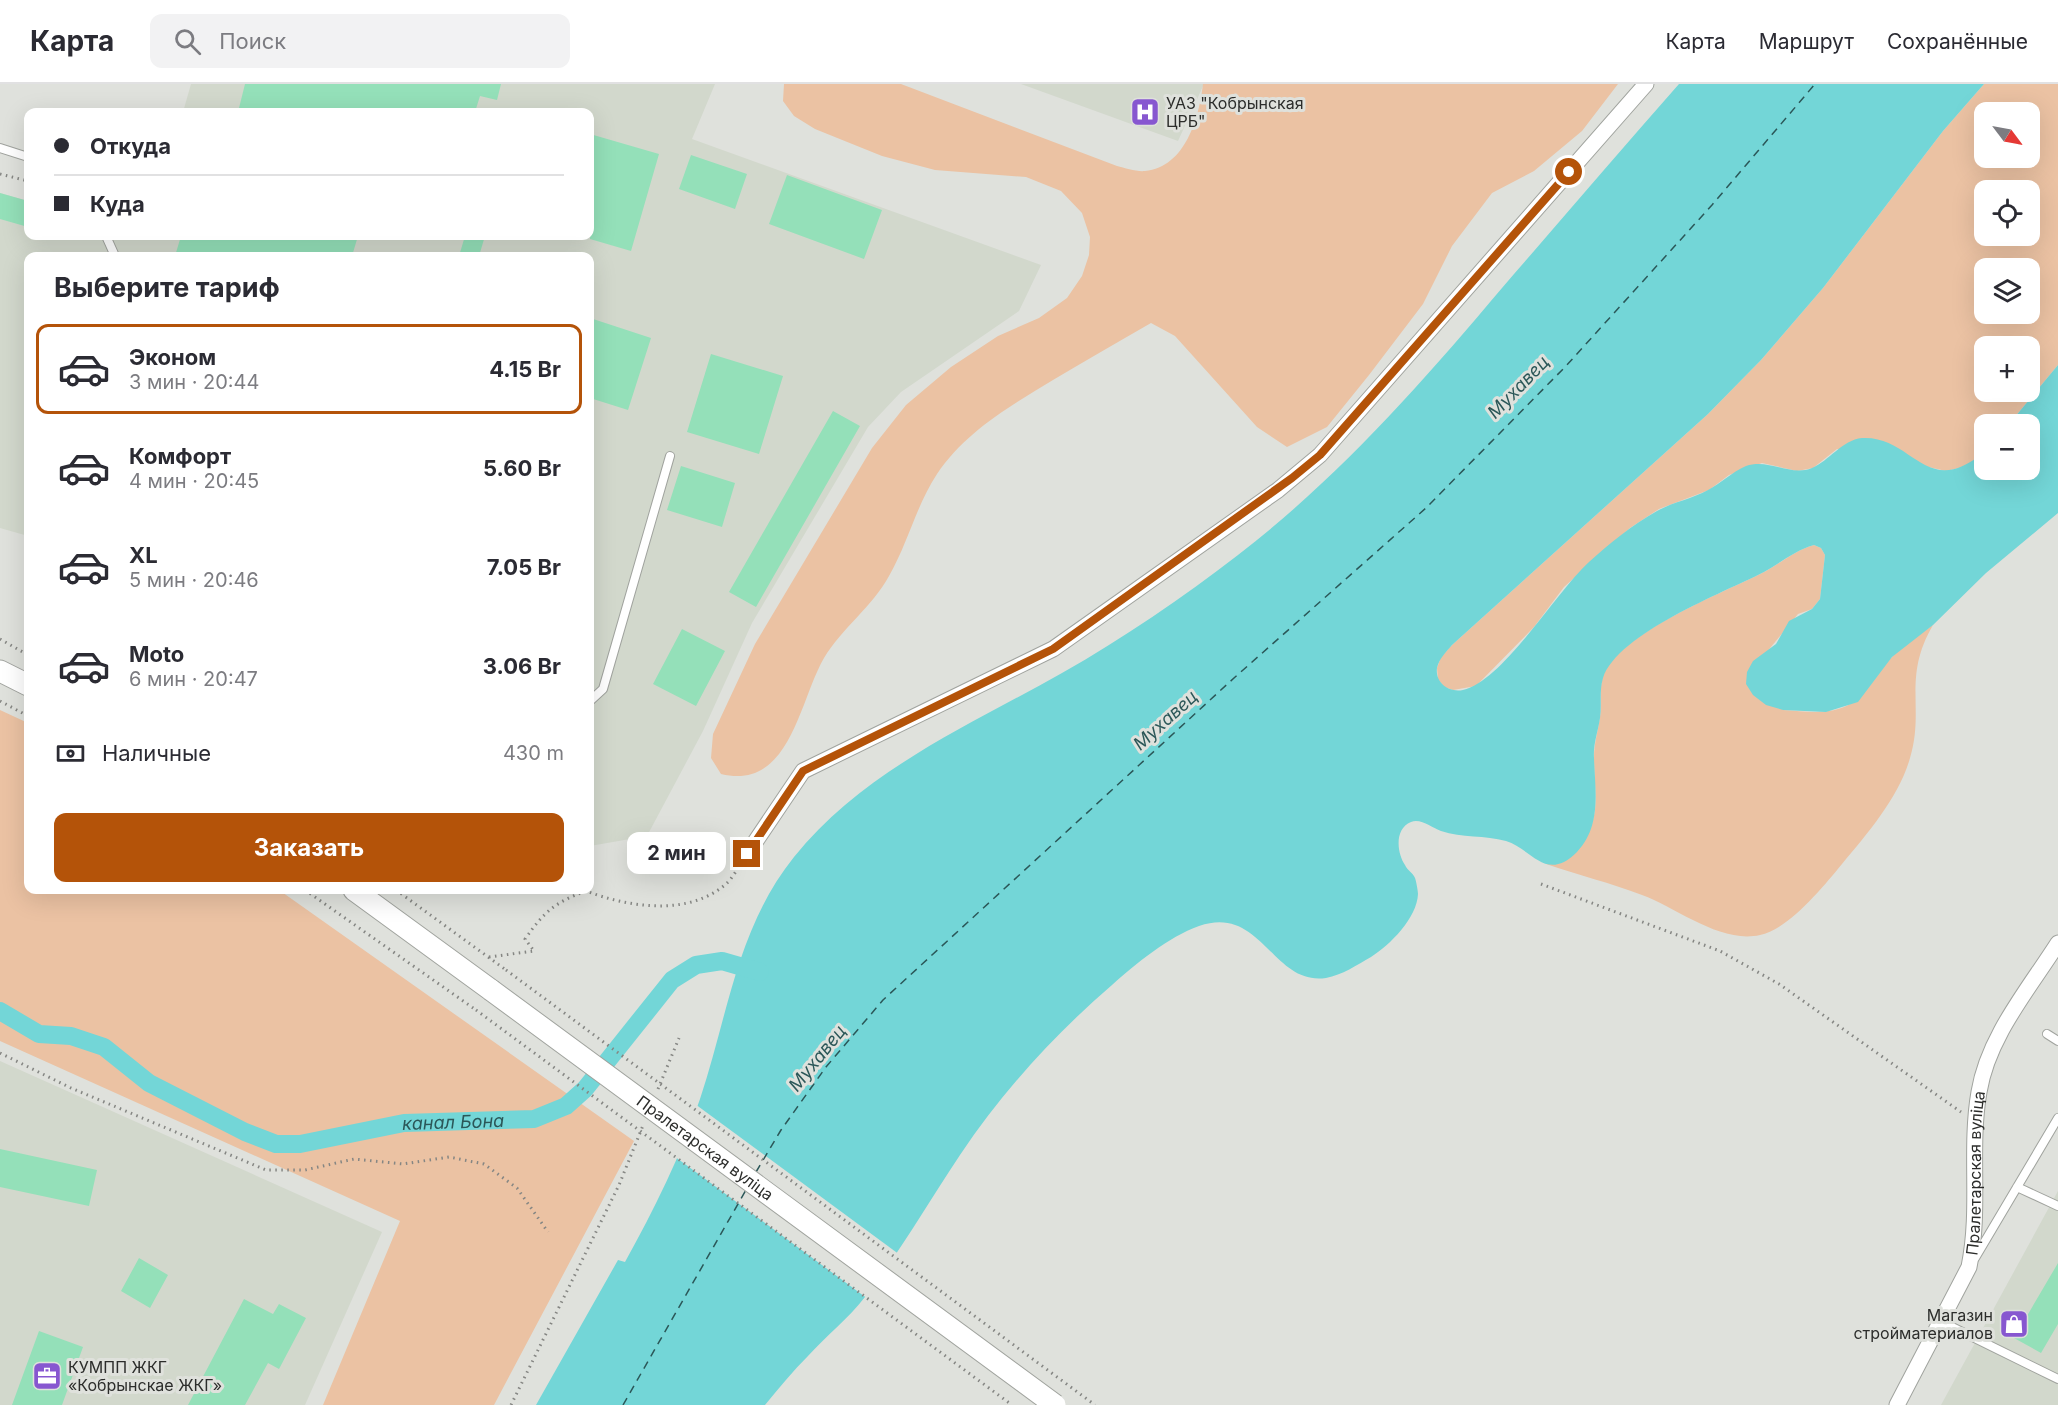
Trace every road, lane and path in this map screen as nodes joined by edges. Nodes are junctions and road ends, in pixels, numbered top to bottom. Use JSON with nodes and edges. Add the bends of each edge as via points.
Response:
{"nodes":[{"id":1,"x":1646,"y":84,"type":"edge"},
{"id":2,"x":0,"y":148,"type":"edge"},
{"id":3,"x":24,"y":156,"type":"edge"},
{"id":4,"x":0,"y":174,"type":"edge"},
{"id":5,"x":24,"y":181,"type":"edge"},
{"id":6,"x":670,"y":456,"type":"dead end"},
{"id":7,"x":0,"y":639,"type":"edge"},
{"id":8,"x":24,"y":653,"type":"edge"},
{"id":9,"x":0,"y":670,"type":"edge"},
{"id":10,"x":24,"y":683,"type":"edge"},
{"id":11,"x":594,"y":697,"type":"edge"},
{"id":12,"x":0,"y":700,"type":"edge"},
{"id":13,"x":24,"y":714,"type":"edge"},
{"id":14,"x":747,"y":854,"type":"joint"},
{"id":15,"x":1541,"y":884,"type":"dead end"},
{"id":16,"x":311,"y":894,"type":"edge"},
{"id":17,"x":359,"y":894,"type":"edge"},
{"id":18,"x":402,"y":894,"type":"edge"},
{"id":19,"x":578,"y":894,"type":"edge"},
{"id":20,"x":594,"y":894,"type":"edge"},
{"id":21,"x":2058,"y":943,"type":"edge"},
{"id":22,"x":489,"y":957,"type":"junction"},
{"id":23,"x":2047,"y":1034,"type":"dead end"},
{"id":24,"x":679,"y":1038,"type":"dead end"},
{"id":25,"x":2058,"y":1041,"type":"edge"},
{"id":26,"x":0,"y":1053,"type":"edge"},
{"id":27,"x":658,"y":1090,"type":"dead end"},
{"id":28,"x":2058,"y":1118,"type":"edge"},
{"id":29,"x":645,"y":1122,"type":"dead end"},
{"id":30,"x":1976,"y":1123,"type":"junction"},
{"id":31,"x":2017,"y":1186,"type":"junction"},
{"id":32,"x":2058,"y":1206,"type":"edge"},
{"id":33,"x":548,"y":1232,"type":"dead end"},
{"id":34,"x":1970,"y":1267,"type":"junction"},
{"id":35,"x":1942,"y":1322,"type":"junction"},
{"id":36,"x":2058,"y":1379,"type":"edge"},
{"id":37,"x":511,"y":1405,"type":"edge"},
{"id":38,"x":1012,"y":1405,"type":"edge"},
{"id":39,"x":1055,"y":1405,"type":"edge"},
{"id":40,"x":1095,"y":1405,"type":"edge"},
{"id":41,"x":1897,"y":1405,"type":"edge"}],
"edges":[{"from":1,"to":14,"type":"street","via":[[1320,455],[1270,496],[1053,649],[803,771]]},
{"from":2,"to":3,"type":"lane"},
{"from":4,"to":5,"type":"path"},
{"from":6,"to":11,"type":"lane","via":[[603,689]]},
{"from":7,"to":8,"type":"path"},
{"from":9,"to":10,"type":"main road"},
{"from":12,"to":13,"type":"path"},
{"from":14,"to":20,"type":"path","via":[[726,884],[688,902],[655,906]]},
{"from":15,"to":30,"type":"path","via":[[1720,951],[1779,984]]},
{"from":16,"to":38,"type":"path","bridge":true,"via":[[476,1010]]},
{"from":17,"to":39,"type":"main road","name":"Пралетарская вуліца","bridge":true},
{"from":18,"to":22,"type":"path"},
{"from":19,"to":22,"type":"path","via":[[548,910],[525,939],[534,951]]},
{"from":21,"to":30,"type":"street","name":"Пралетарская вуліца","via":[[1987,1061]]},
{"from":22,"to":40,"type":"path","bridge":true},
{"from":23,"to":25,"type":"lane"},
{"from":24,"to":27,"type":"path"},
{"from":26,"to":33,"type":"path","via":[[70,1088],[266,1170],[305,1170],[354,1159],[403,1164],[449,1157],[484,1164],[517,1188]]},
{"from":28,"to":31,"type":"lane"},
{"from":29,"to":37,"type":"path","via":[[619,1185]]},
{"from":30,"to":34,"type":"street","name":"Пралетарская вуліца"},
{"from":31,"to":32,"type":"lane"},
{"from":31,"to":34,"type":"lane"},
{"from":34,"to":35,"type":"street","name":"Пралетарская вуліца"},
{"from":35,"to":36,"type":"lane"},
{"from":35,"to":41,"type":"street","name":"Пралетарская вуліца"}]}
